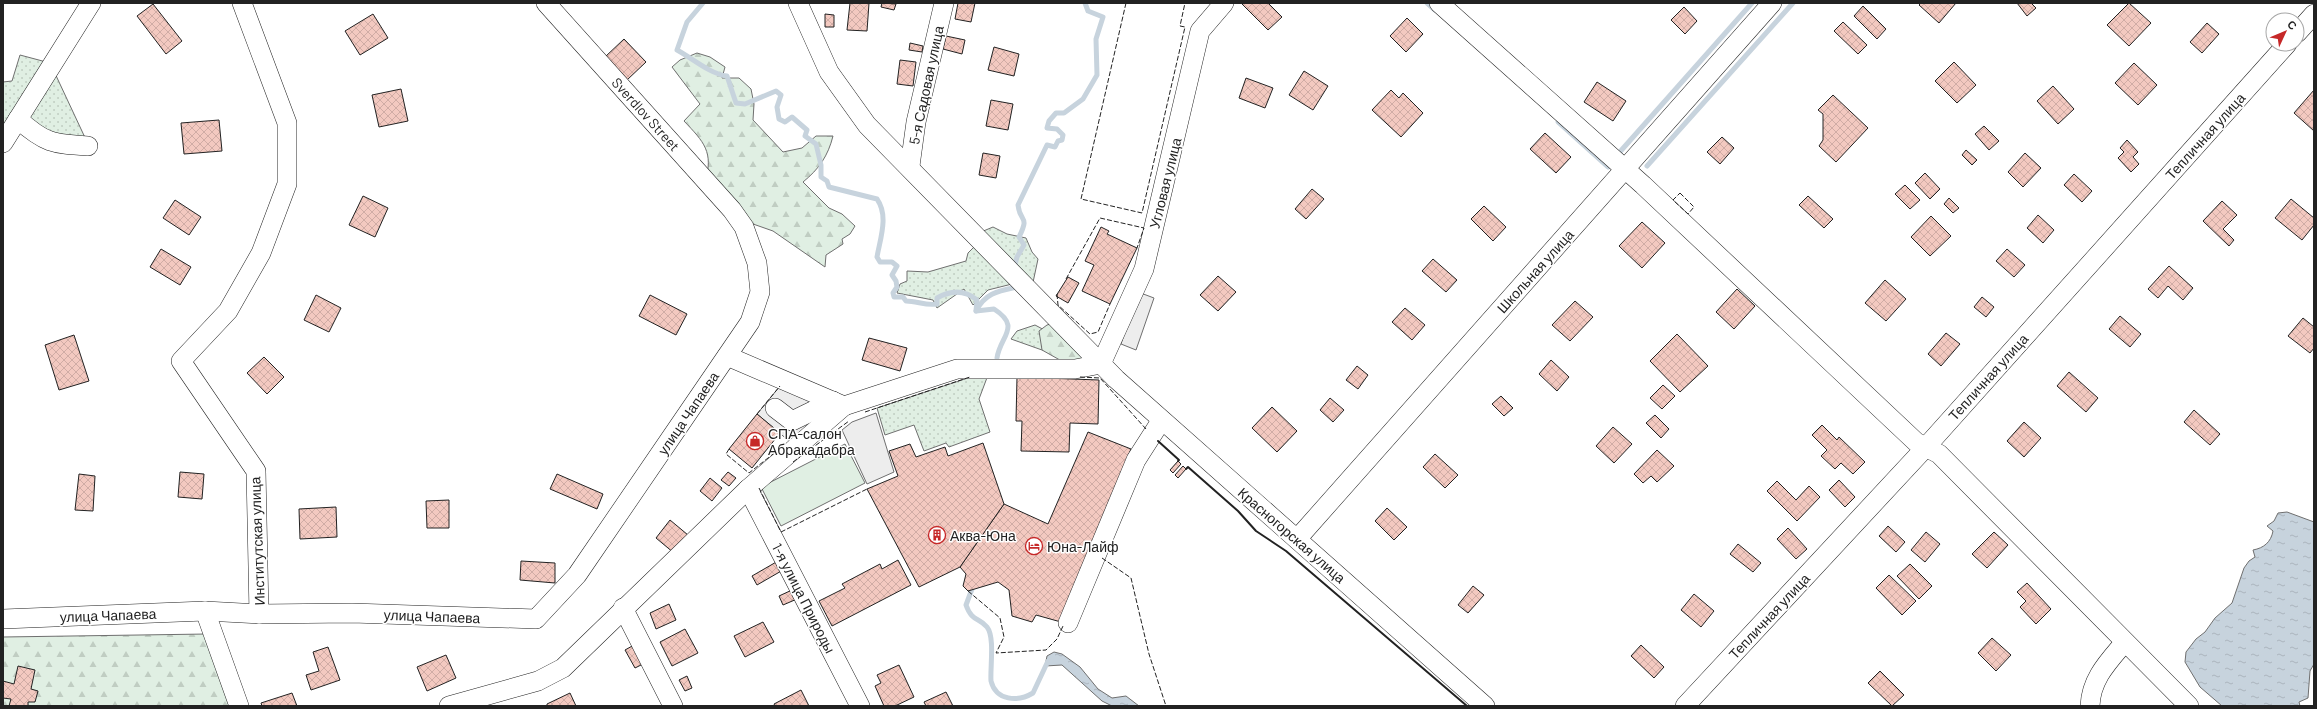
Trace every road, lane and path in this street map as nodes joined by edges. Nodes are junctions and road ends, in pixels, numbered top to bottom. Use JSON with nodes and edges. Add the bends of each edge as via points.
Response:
{"nodes":[{"id":1,"x":91,"y":3,"type":"edge"},
{"id":2,"x":242,"y":3,"type":"edge"},
{"id":3,"x":546,"y":3,"type":"edge"},
{"id":4,"x":798,"y":3,"type":"edge"},
{"id":5,"x":944,"y":3,"type":"edge"},
{"id":6,"x":1224,"y":3,"type":"edge"},
{"id":7,"x":1439,"y":3,"type":"edge"},
{"id":8,"x":1772,"y":3,"type":"edge"},
{"id":9,"x":2302,"y":3,"type":"edge"},
{"id":10,"x":2314,"y":14,"type":"edge"},
{"id":11,"x":2305,"y":24,"type":"edge"},
{"id":12,"x":2280,"y":52,"type":"edge"},
{"id":13,"x":18,"y":119,"type":"junction"},
{"id":14,"x":3,"y":143,"type":"edge"},
{"id":15,"x":88,"y":146,"type":"dead end"},
{"id":16,"x":910,"y":166,"type":"junction"},
{"id":17,"x":1624,"y":171,"type":"junction"},
{"id":18,"x":727,"y":356,"type":"junction"},
{"id":19,"x":1101,"y":364,"type":"junction"},
{"id":20,"x":839,"y":403,"type":"junction"},
{"id":21,"x":775,"y":408,"type":"dead end"},
{"id":22,"x":1161,"y":421,"type":"junction"},
{"id":23,"x":1925,"y":448,"type":"junction"},
{"id":24,"x":748,"y":489,"type":"junction"},
{"id":25,"x":1297,"y":539,"type":"junction"},
{"id":26,"x":623,"y":608,"type":"junction"},
{"id":27,"x":205,"y":611,"type":"junction"},
{"id":28,"x":259,"y":614,"type":"junction"},
{"id":29,"x":3,"y":619,"type":"edge"},
{"id":30,"x":1068,"y":623,"type":"dead end"},
{"id":31,"x":2124,"y":642,"type":"junction"},
{"id":32,"x":484,"y":701,"type":"edge"},
{"id":33,"x":239,"y":706,"type":"edge"},
{"id":34,"x":449,"y":706,"type":"edge"},
{"id":35,"x":673,"y":706,"type":"edge"},
{"id":36,"x":860,"y":706,"type":"edge"},
{"id":37,"x":1485,"y":706,"type":"edge"},
{"id":38,"x":1685,"y":706,"type":"edge"},
{"id":39,"x":2090,"y":706,"type":"edge"},
{"id":40,"x":2189,"y":706,"type":"edge"}],
"edges":[{"from":1,"to":13,"type":"street"},
{"from":2,"to":28,"type":"street","name":"Институтская улица","via":[[287,123],[287,184],[262,253],[228,311],[181,361],[256,471]]},
{"from":3,"to":18,"type":"street","name":"улица Чапаева","via":[[732,210],[744,227],[756,263],[760,292],[750,322]]},
{"from":4,"to":16,"type":"street","name":"Красногорская улица","via":[[829,72],[868,125]]},
{"from":5,"to":16,"type":"street","name":"5-я Садовая улица","via":[[916,122]]},
{"from":6,"to":19,"type":"street","name":"Угловая улица","via":[[1200,31],[1144,269]]},
{"from":7,"to":17,"type":"street"},
{"from":8,"to":17,"type":"street","name":"Школьная улица"},
{"from":9,"to":10,"type":"street"},
{"from":10,"to":11,"type":"street"},
{"from":12,"to":23,"type":"street","name":"Тепличная улица"},
{"from":13,"to":14,"type":"street"},
{"from":13,"to":15,"type":"street","via":[[36,135],[55,144]]},
{"from":16,"to":19,"type":"street","name":"Красногорская улица"},
{"from":17,"to":23,"type":"street","via":[[1643,185],[1887,416]]},
{"from":17,"to":25,"type":"street","name":"Школьная улица"},
{"from":18,"to":20,"type":"street"},
{"from":18,"to":28,"type":"street","name":"улица Чапаева","via":[[577,574],[536,619],[352,613]]},
{"from":19,"to":20,"type":"street","via":[[1075,369],[957,369]]},
{"from":19,"to":22,"type":"street","name":"Красногорская улица"},
{"from":20,"to":21,"type":"street","via":[[792,421]]},
{"from":20,"to":24,"type":"street"},
{"from":22,"to":25,"type":"street","name":"Красногорская улица"},
{"from":22,"to":30,"type":"street","via":[[1136,460]]},
{"from":23,"to":31,"type":"street","via":[[1939,454]]},
{"from":23,"to":38,"type":"street","name":"Тепличная улица"},
{"from":24,"to":26,"type":"street"},
{"from":24,"to":36,"type":"street","name":"1-я улица Природы"},
{"from":25,"to":37,"type":"street","name":"Красногорская улица"},
{"from":26,"to":32,"type":"street","via":[[564,668],[538,682]]},
{"from":26,"to":35,"type":"street"},
{"from":27,"to":28,"type":"street","name":"улица Чапаева"},
{"from":27,"to":29,"type":"street","name":"улица Чапаева"},
{"from":27,"to":33,"type":"street"},
{"from":31,"to":39,"type":"street","via":[[2099,673]]},
{"from":31,"to":40,"type":"street"},
{"from":32,"to":34,"type":"street"}]}
